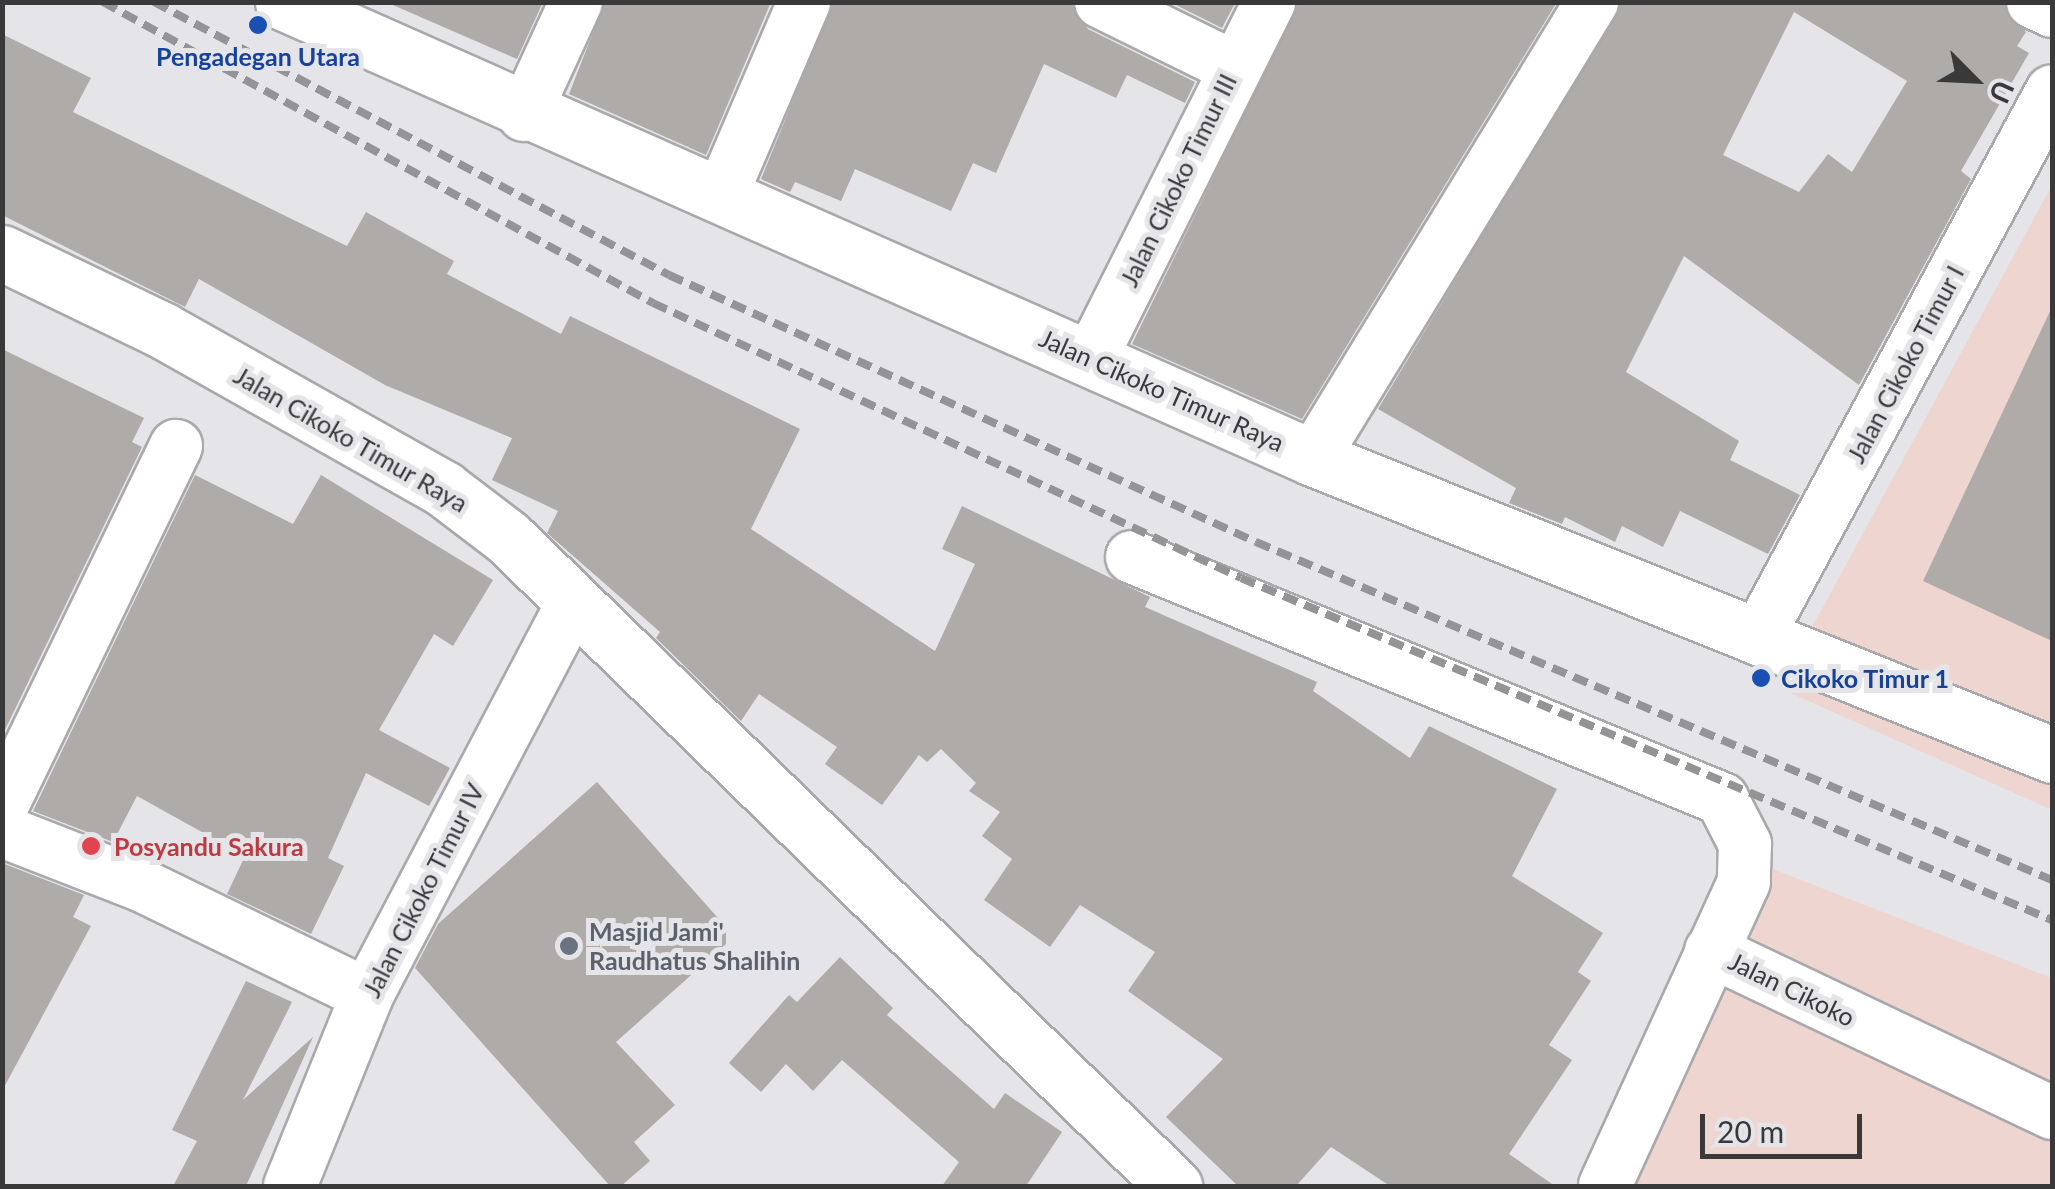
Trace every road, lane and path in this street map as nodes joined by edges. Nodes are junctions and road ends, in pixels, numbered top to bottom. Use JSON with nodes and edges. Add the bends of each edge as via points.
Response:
{"nodes":[{"id":1,"x":576,"y":2,"type":"edge"},
{"id":2,"x":804,"y":2,"type":"edge"},
{"id":3,"x":1101,"y":2,"type":"edge"},
{"id":4,"x":1268,"y":2,"type":"edge"},
{"id":5,"x":1592,"y":2,"type":"edge"},
{"id":6,"x":2032,"y":2,"type":"edge"},
{"id":7,"x":313,"y":11,"type":"edge"},
{"id":8,"x":2052,"y":12,"type":"edge"},
{"id":9,"x":1233,"y":66,"type":"junction"},
{"id":10,"x":2052,"y":91,"type":"edge"},
{"id":11,"x":524,"y":116,"type":"junction"},
{"id":12,"x":722,"y":196,"type":"junction"},
{"id":13,"x":2,"y":252,"type":"edge"},
{"id":14,"x":1091,"y":358,"type":"junction"},
{"id":15,"x":176,"y":446,"type":"dead end"},
{"id":16,"x":1313,"y":458,"type":"junction"},
{"id":17,"x":1132,"y":557,"type":"dead end"},
{"id":18,"x":574,"y":601,"type":"junction"},
{"id":19,"x":1757,"y":638,"type":"junction"},
{"id":20,"x":2052,"y":755,"type":"edge"},
{"id":21,"x":2,"y":806,"type":"edge"},
{"id":22,"x":2,"y":831,"type":"edge"},
{"id":23,"x":1711,"y":950,"type":"junction"},
{"id":24,"x":367,"y":994,"type":"junction"},
{"id":25,"x":2052,"y":1114,"type":"edge"},
{"id":26,"x":290,"y":1186,"type":"edge"},
{"id":27,"x":1174,"y":1186,"type":"edge"},
{"id":28,"x":1605,"y":1186,"type":"edge"}],
"edges":[{"from":1,"to":11,"type":"street"},
{"from":2,"to":12,"type":"street"},
{"from":3,"to":9,"type":"street"},
{"from":4,"to":9,"type":"street","name":"Jalan Cikoko Timur III"},
{"from":5,"to":16,"type":"street"},
{"from":6,"to":8,"type":"street"},
{"from":7,"to":11,"type":"street","name":"Jalan Cikoko Timur Raya"},
{"from":9,"to":14,"type":"street","name":"Jalan Cikoko Timur III"},
{"from":10,"to":19,"type":"street","name":"Jalan Cikoko Timur I"},
{"from":11,"to":12,"type":"street","name":"Jalan Cikoko Timur Raya"},
{"from":12,"to":14,"type":"street","name":"Jalan Cikoko Timur Raya"},
{"from":13,"to":18,"type":"street","name":"Jalan Cikoko Timur Raya","via":[[162,330],[444,489]]},
{"from":14,"to":16,"type":"street","name":"Jalan Cikoko Timur Raya"},
{"from":15,"to":21,"type":"street"},
{"from":16,"to":19,"type":"street","name":"Jalan Cikoko Timur Raya"},
{"from":17,"to":23,"type":"street","via":[[1722,799],[1745,844],[1744,882]]},
{"from":18,"to":24,"type":"street","name":"Jalan Cikoko Timur IV"},
{"from":18,"to":27,"type":"street","name":"Jalan Cikoko Timur Raya"},
{"from":19,"to":20,"type":"street","name":"Jalan Cikoko Timur Raya"},
{"from":22,"to":24,"type":"street","via":[[143,886]]},
{"from":23,"to":25,"type":"street","name":"Jalan Cikoko"},
{"from":23,"to":28,"type":"street","name":"Jalan Cikoko"},
{"from":24,"to":26,"type":"street","name":"Jalan Cikoko Timur IV"}]}
